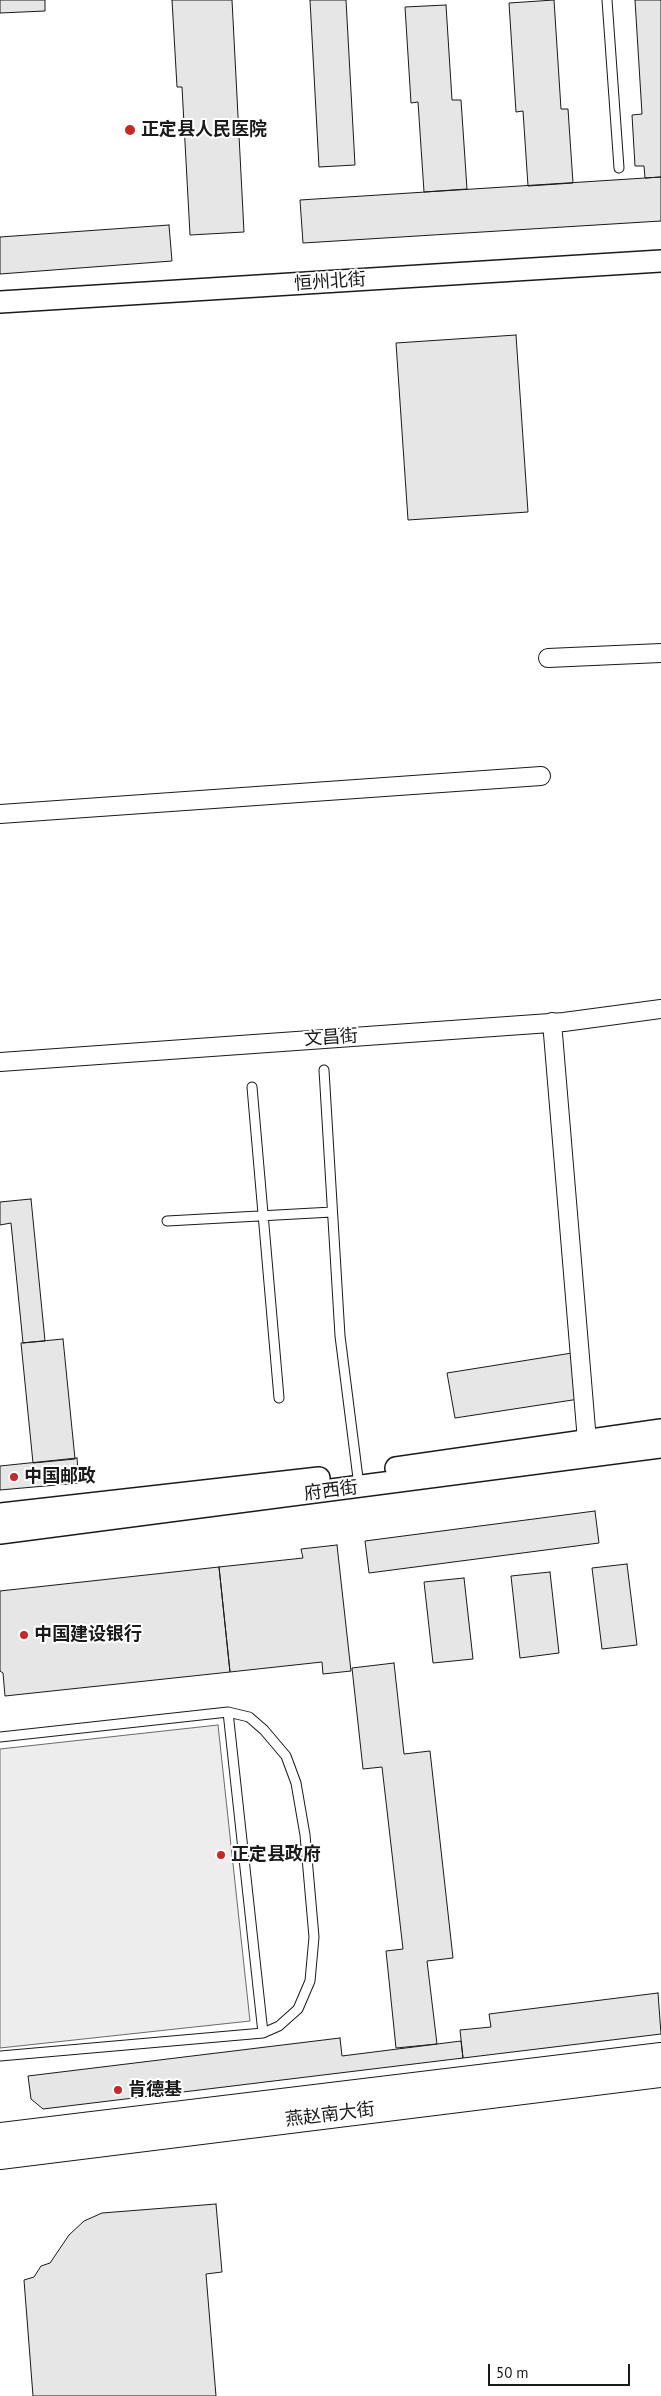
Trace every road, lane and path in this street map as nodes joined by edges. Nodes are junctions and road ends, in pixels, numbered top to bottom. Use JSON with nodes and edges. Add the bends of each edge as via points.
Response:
{"nodes":[{"id":1,"x":607,"y":0,"type":"edge"},
{"id":2,"x":619,"y":168,"type":"dead end"},
{"id":3,"x":661,"y":261,"type":"edge"},
{"id":4,"x":0,"y":302,"type":"edge"},
{"id":5,"x":661,"y":653,"type":"edge"},
{"id":6,"x":548,"y":658,"type":"dead end"},
{"id":7,"x":540,"y":776,"type":"dead end"},
{"id":8,"x":0,"y":814,"type":"edge"},
{"id":9,"x":661,"y":1009,"type":"edge"},
{"id":10,"x":552,"y":1022,"type":"junction"},
{"id":11,"x":0,"y":1062,"type":"edge"},
{"id":12,"x":324,"y":1070,"type":"dead end"},
{"id":13,"x":252,"y":1086,"type":"dead end"},
{"id":14,"x":332,"y":1212,"type":"junction"},
{"id":15,"x":263,"y":1216,"type":"junction"},
{"id":16,"x":167,"y":1221,"type":"dead end"},
{"id":17,"x":279,"y":1398,"type":"dead end"},
{"id":18,"x":661,"y":1430,"type":"edge"},
{"id":19,"x":588,"y":1448,"type":"junction"},
{"id":20,"x":661,"y":1448,"type":"edge"},
{"id":21,"x":358,"y":1480,"type":"junction"},
{"id":22,"x":0,"y":1514,"type":"edge"},
{"id":23,"x":0,"y":1533,"type":"edge"},
{"id":24,"x":228,"y":1712,"type":"junction"},
{"id":25,"x":0,"y":1737,"type":"edge"},
{"id":26,"x":263,"y":2033,"type":"junction"},
{"id":27,"x":661,"y":2055,"type":"edge"},
{"id":28,"x":0,"y":2056,"type":"edge"},
{"id":29,"x":661,"y":2074,"type":"edge"},
{"id":30,"x":0,"y":2135,"type":"edge"},
{"id":31,"x":0,"y":2157,"type":"edge"}],
"edges":[{"from":1,"to":2,"type":"lane"},
{"from":3,"to":4,"type":"street","name":"恒州北街"},
{"from":5,"to":6,"type":"street"},
{"from":7,"to":8,"type":"street"},
{"from":9,"to":10,"type":"street","name":"文昌街"},
{"from":10,"to":11,"type":"street","name":"文昌街"},
{"from":10,"to":19,"type":"street"},
{"from":12,"to":14,"type":"lane"},
{"from":13,"to":15,"type":"lane"},
{"from":14,"to":15,"type":"lane"},
{"from":14,"to":21,"type":"lane","via":[[340,1336]]},
{"from":15,"to":16,"type":"lane"},
{"from":15,"to":17,"type":"lane"},
{"from":18,"to":19,"type":"street"},
{"from":19,"to":20,"type":"street","name":"府西街"},
{"from":19,"to":21,"type":"street","name":"府西街"},
{"from":21,"to":22,"type":"street"},
{"from":21,"to":23,"type":"street","name":"府西街"},
{"from":24,"to":25,"type":"lane"},
{"from":24,"to":26,"type":"lane"},
{"from":24,"to":26,"type":"lane","via":[[249,1718],[286,1756],[296,1783],[305,1835],[314,1937],[310,1981],[298,2009],[280,2026]]},
{"from":26,"to":28,"type":"lane"},
{"from":27,"to":30,"type":"main road"},
{"from":29,"to":31,"type":"main road","name":"燕赵南大街"}]}
